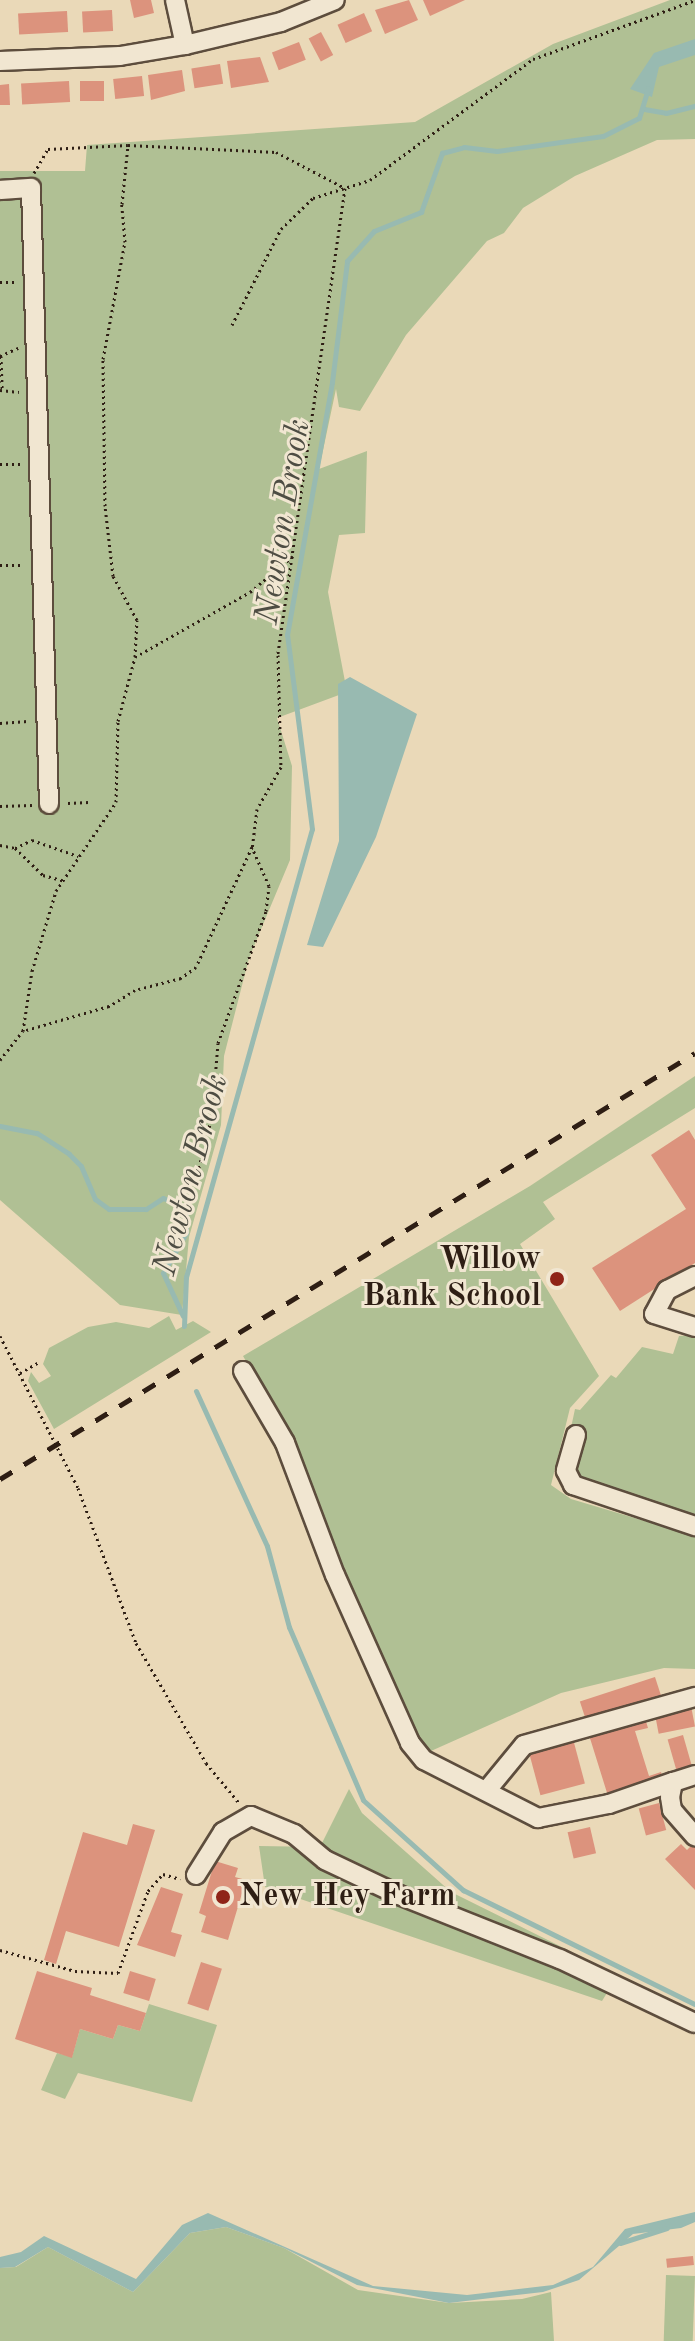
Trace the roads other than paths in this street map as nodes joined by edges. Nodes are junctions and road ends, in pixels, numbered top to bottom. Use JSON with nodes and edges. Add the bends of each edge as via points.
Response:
{"nodes":[{"id":1,"x":175,"y":0,"type":"edge"},
{"id":2,"x":335,"y":0,"type":"edge"},
{"id":3,"x":185,"y":45,"type":"junction"},
{"id":4,"x":0,"y":61,"type":"edge"},
{"id":5,"x":0,"y":190,"type":"edge"},
{"id":6,"x":49,"y":804,"type":"road end"},
{"id":7,"x":695,"y":1276,"type":"edge"},
{"id":8,"x":695,"y":1327,"type":"edge"},
{"id":9,"x":243,"y":1371,"type":"dead end"},
{"id":10,"x":576,"y":1435,"type":"dead end"},
{"id":11,"x":695,"y":1526,"type":"edge"},
{"id":12,"x":695,"y":1697,"type":"edge"},
{"id":13,"x":695,"y":1775,"type":"edge"},
{"id":14,"x":673,"y":1782,"type":"junction"},
{"id":15,"x":487,"y":1790,"type":"junction"},
{"id":16,"x":695,"y":1836,"type":"edge"},
{"id":17,"x":196,"y":1875,"type":"road end"},
{"id":18,"x":695,"y":2023,"type":"edge"}],
"edges":[{"from":1,"to":3,"type":"street"},
{"from":2,"to":3,"type":"street","via":[[281,22]]},
{"from":3,"to":4,"type":"street","via":[[120,56]]},
{"from":5,"to":6,"type":"street","via":[[31,188]]},
{"from":7,"to":8,"type":"street","via":[[667,1290],[654,1314]]},
{"from":9,"to":15,"type":"street","via":[[285,1443],[335,1575],[410,1743],[430,1764]]},
{"from":10,"to":11,"type":"street","via":[[566,1471],[573,1485]]},
{"from":12,"to":15,"type":"street","via":[[524,1745]]},
{"from":13,"to":14,"type":"street"},
{"from":14,"to":15,"type":"street","via":[[609,1804],[538,1818]]},
{"from":14,"to":16,"type":"street","via":[[672,1810]]},
{"from":17,"to":18,"type":"street","via":[[223,1832],[251,1816],[294,1834],[325,1860],[399,1895],[560,1959]]}]}
